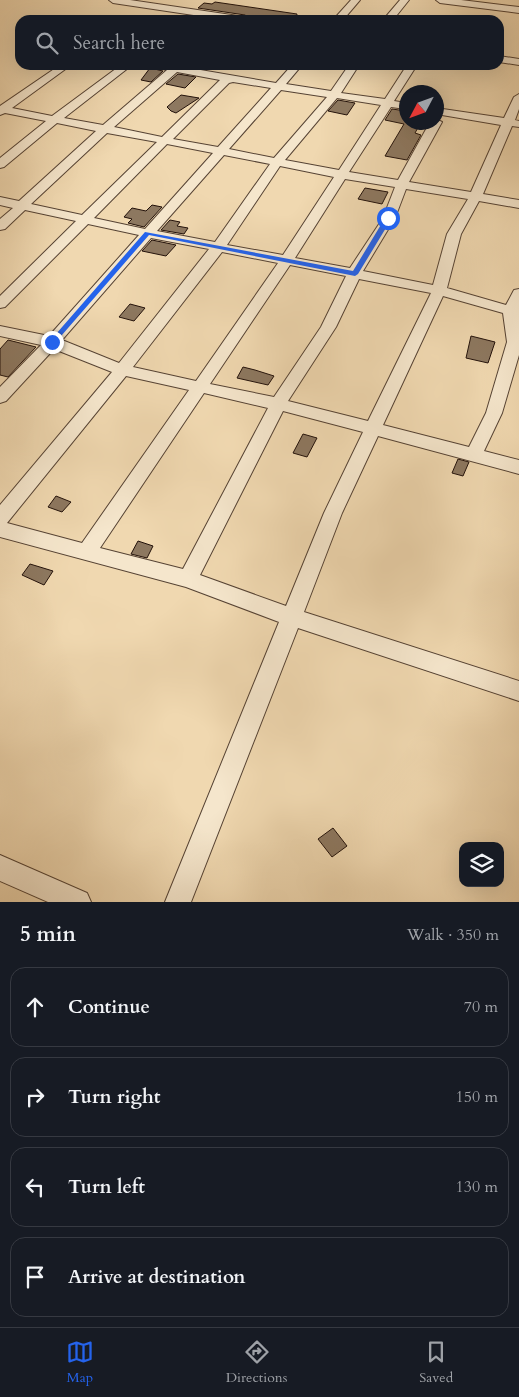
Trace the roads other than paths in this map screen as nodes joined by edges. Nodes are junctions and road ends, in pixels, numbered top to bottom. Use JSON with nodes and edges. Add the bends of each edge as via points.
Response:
{"nodes":[{"id":1,"x":113,"y":0,"type":"edge"},
{"id":2,"x":356,"y":0,"type":"edge"},
{"id":3,"x":406,"y":0,"type":"edge"},
{"id":4,"x":440,"y":0,"type":"edge"},
{"id":5,"x":519,"y":10,"type":"edge"},
{"id":6,"x":186,"y":11,"type":"junction"},
{"id":7,"x":182,"y":15,"type":"edge"},
{"id":8,"x":210,"y":15,"type":"edge"},
{"id":9,"x":342,"y":15,"type":"edge"},
{"id":10,"x":392,"y":15,"type":"edge"},
{"id":11,"x":504,"y":60,"type":"edge"},
{"id":12,"x":519,"y":62,"type":"edge"},
{"id":13,"x":59,"y":70,"type":"edge"},
{"id":14,"x":120,"y":70,"type":"edge"},
{"id":15,"x":173,"y":70,"type":"edge"},
{"id":16,"x":193,"y":70,"type":"edge"},
{"id":17,"x":293,"y":70,"type":"edge"},
{"id":18,"x":351,"y":70,"type":"edge"},
{"id":19,"x":409,"y":70,"type":"edge"},
{"id":20,"x":228,"y":79,"type":"junction"},
{"id":21,"x":279,"y":86,"type":"junction"},
{"id":22,"x":334,"y":95,"type":"junction"},
{"id":23,"x":519,"y":97,"type":"edge"},
{"id":24,"x":388,"y":104,"type":"junction"},
{"id":25,"x":399,"y":105,"type":"edge"},
{"id":26,"x":1,"y":110,"type":"edge"},
{"id":27,"x":444,"y":117,"type":"edge"},
{"id":28,"x":55,"y":119,"type":"junction"},
{"id":29,"x":514,"y":123,"type":"edge"},
{"id":30,"x":105,"y":129,"type":"junction"},
{"id":31,"x":431,"y":130,"type":"edge"},
{"id":32,"x":163,"y":142,"type":"junction"},
{"id":33,"x":221,"y":151,"type":"junction"},
{"id":34,"x":277,"y":162,"type":"junction"},
{"id":35,"x":0,"y":164,"type":"edge"},
{"id":36,"x":340,"y":174,"type":"junction"},
{"id":37,"x":402,"y":184,"type":"junction"},
{"id":38,"x":476,"y":196,"type":"junction"},
{"id":39,"x":0,"y":201,"type":"edge"},
{"id":40,"x":519,"y":204,"type":"edge"},
{"id":41,"x":23,"y":206,"type":"junction"},
{"id":42,"x":86,"y":220,"type":"junction"},
{"id":43,"x":0,"y":226,"type":"edge"},
{"id":44,"x":147,"y":233,"type":"junction"},
{"id":45,"x":219,"y":246,"type":"junction"},
{"id":46,"x":287,"y":260,"type":"junction"},
{"id":47,"x":355,"y":274,"type":"junction"},
{"id":48,"x":439,"y":290,"type":"junction"},
{"id":49,"x":519,"y":293,"type":"edge"},
{"id":50,"x":0,"y":304,"type":"edge"},
{"id":51,"x":514,"y":312,"type":"edge"},
{"id":52,"x":0,"y":331,"type":"edge"},
{"id":53,"x":52,"y":342,"type":"junction"},
{"id":54,"x":122,"y":370,"type":"junction"},
{"id":55,"x":199,"y":387,"type":"junction"},
{"id":56,"x":0,"y":397,"type":"edge"},
{"id":57,"x":278,"y":404,"type":"junction"},
{"id":58,"x":373,"y":427,"type":"junction"},
{"id":59,"x":474,"y":455,"type":"junction"},
{"id":60,"x":519,"y":466,"type":"edge"},
{"id":61,"x":0,"y":518,"type":"edge"},
{"id":62,"x":0,"y":529,"type":"edge"},
{"id":63,"x":86,"y":552,"type":"junction"},
{"id":64,"x":188,"y":579,"type":"junction"},
{"id":65,"x":291,"y":617,"type":"junction"},
{"id":66,"x":519,"y":691,"type":"edge"},
{"id":67,"x":0,"y":868,"type":"edge"},
{"id":68,"x":78,"y":902,"type":"edge"},
{"id":69,"x":178,"y":902,"type":"edge"}],
"edges":[{"from":1,"to":6,"type":"street"},
{"from":2,"to":9,"type":"street"},
{"from":3,"to":10,"type":"street"},
{"from":4,"to":5,"type":"street"},
{"from":6,"to":7,"type":"street"},
{"from":6,"to":8,"type":"street"},
{"from":11,"to":12,"type":"street"},
{"from":13,"to":26,"type":"street"},
{"from":14,"to":28,"type":"street"},
{"from":15,"to":30,"type":"street"},
{"from":16,"to":20,"type":"street"},
{"from":17,"to":21,"type":"street"},
{"from":18,"to":22,"type":"street"},
{"from":19,"to":24,"type":"street"},
{"from":20,"to":21,"type":"street"},
{"from":20,"to":32,"type":"street"},
{"from":21,"to":22,"type":"street"},
{"from":21,"to":33,"type":"street"},
{"from":22,"to":24,"type":"street"},
{"from":22,"to":34,"type":"street"},
{"from":23,"to":29,"type":"street"},
{"from":24,"to":25,"type":"street"},
{"from":24,"to":36,"type":"street"},
{"from":26,"to":28,"type":"street"},
{"from":27,"to":29,"type":"street"},
{"from":28,"to":30,"type":"street"},
{"from":28,"to":35,"type":"street"},
{"from":29,"to":38,"type":"street"},
{"from":30,"to":32,"type":"street"},
{"from":30,"to":41,"type":"street"},
{"from":31,"to":37,"type":"street"},
{"from":32,"to":33,"type":"street"},
{"from":32,"to":42,"type":"street"},
{"from":33,"to":34,"type":"street"},
{"from":33,"to":44,"type":"street"},
{"from":34,"to":36,"type":"street"},
{"from":34,"to":45,"type":"street"},
{"from":36,"to":37,"type":"street"},
{"from":36,"to":46,"type":"street"},
{"from":37,"to":38,"type":"street"},
{"from":37,"to":47,"type":"street","via":[[388,218]]},
{"from":38,"to":40,"type":"street"},
{"from":38,"to":48,"type":"street","via":[[454,234]]},
{"from":39,"to":41,"type":"street"},
{"from":41,"to":42,"type":"street"},
{"from":41,"to":43,"type":"street"},
{"from":42,"to":44,"type":"street"},
{"from":42,"to":50,"type":"street"},
{"from":44,"to":45,"type":"street"},
{"from":44,"to":53,"type":"street"},
{"from":45,"to":46,"type":"street"},
{"from":45,"to":54,"type":"street"},
{"from":46,"to":47,"type":"street"},
{"from":46,"to":55,"type":"street"},
{"from":47,"to":48,"type":"street"},
{"from":47,"to":57,"type":"street","via":[[328,327]]},
{"from":48,"to":51,"type":"street"},
{"from":48,"to":58,"type":"street"},
{"from":49,"to":51,"type":"street"},
{"from":51,"to":59,"type":"street","via":[[515,342],[494,413]]},
{"from":52,"to":53,"type":"street"},
{"from":53,"to":54,"type":"street"},
{"from":53,"to":56,"type":"street"},
{"from":54,"to":55,"type":"street"},
{"from":54,"to":61,"type":"street"},
{"from":55,"to":57,"type":"street"},
{"from":55,"to":63,"type":"street"},
{"from":57,"to":58,"type":"street"},
{"from":57,"to":64,"type":"street"},
{"from":58,"to":59,"type":"street"},
{"from":58,"to":65,"type":"street","via":[[333,513]]},
{"from":59,"to":60,"type":"street"},
{"from":62,"to":63,"type":"street"},
{"from":63,"to":64,"type":"street"},
{"from":64,"to":65,"type":"street"},
{"from":65,"to":66,"type":"street"},
{"from":65,"to":69,"type":"street"},
{"from":67,"to":68,"type":"street"}]}
